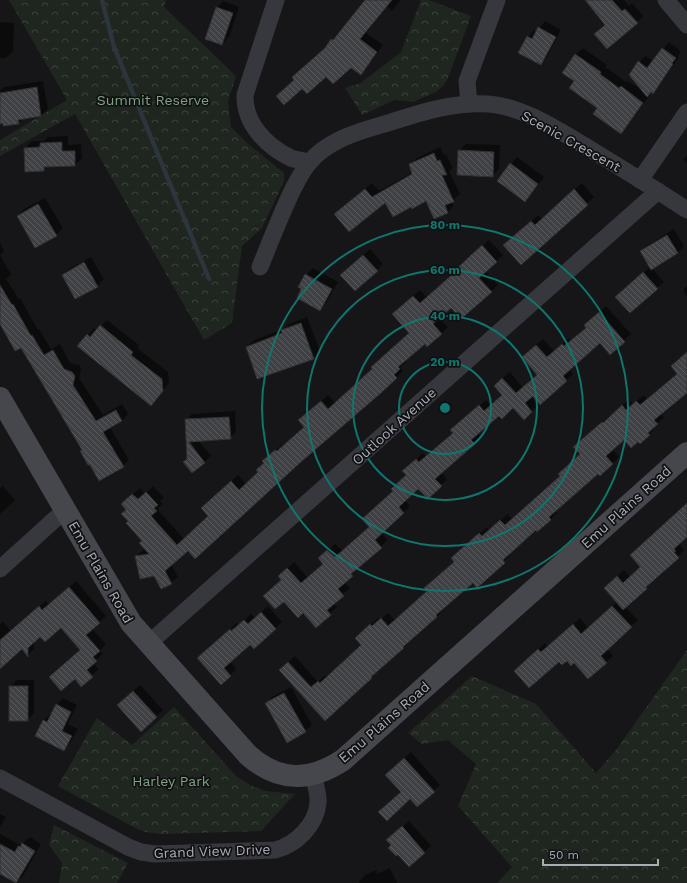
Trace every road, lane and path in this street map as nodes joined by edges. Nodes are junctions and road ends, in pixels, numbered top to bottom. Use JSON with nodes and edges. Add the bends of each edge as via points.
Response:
{"nodes":[{"id":1,"x":276,"y":0,"type":"edge"},
{"id":2,"x":497,"y":0,"type":"edge"},
{"id":3,"x":666,"y":0,"type":"edge"},
{"id":4,"x":687,"y":25,"type":"edge"},
{"id":5,"x":469,"y":104,"type":"junction"},
{"id":6,"x":687,"y":112,"type":"edge"},
{"id":7,"x":309,"y":162,"type":"junction"},
{"id":8,"x":640,"y":180,"type":"junction"},
{"id":9,"x":658,"y":191,"type":"junction"},
{"id":10,"x":687,"y":210,"type":"edge"},
{"id":11,"x":260,"y":267,"type":"dead end"},
{"id":12,"x":0,"y":398,"type":"edge"},
{"id":13,"x":687,"y":453,"type":"edge"},
{"id":14,"x":65,"y":510,"type":"junction"},
{"id":15,"x":0,"y":569,"type":"edge"},
{"id":16,"x":148,"y":644,"type":"junction"},
{"id":17,"x":313,"y":775,"type":"junction"},
{"id":18,"x":0,"y":778,"type":"edge"}],
"edges":[{"from":1,"to":7,"type":"street","via":[[245,95],[245,103],[250,120],[264,139],[292,159]]},
{"from":2,"to":5,"type":"street","via":[[467,82]]},
{"from":3,"to":4,"type":"street"},
{"from":5,"to":7,"type":"street","name":"Scenic Crescent","via":[[434,108],[357,132],[327,147]]},
{"from":5,"to":8,"type":"street","name":"Scenic Crescent","via":[[490,104],[524,113]]},
{"from":6,"to":8,"type":"street"},
{"from":7,"to":11,"type":"street","name":"Scenic Crescent","via":[[284,207]]},
{"from":8,"to":9,"type":"street","name":"Scenic Crescent"},
{"from":9,"to":10,"type":"street","name":"Scenic Crescent"},
{"from":9,"to":16,"type":"street","name":"Outlook Avenue"},
{"from":12,"to":14,"type":"street","name":"Emu Plains Road"},
{"from":13,"to":17,"type":"street","name":"Emu Plains Road","via":[[343,760]]},
{"from":14,"to":15,"type":"street"},
{"from":14,"to":16,"type":"street","name":"Emu Plains Road","via":[[131,623]]},
{"from":16,"to":17,"type":"street","name":"Emu Plains Road","via":[[254,761],[283,774]]},
{"from":17,"to":18,"type":"street","name":"Grand View Drive","via":[[318,802],[315,815],[308,827],[288,846],[275,850],[155,854],[134,850]]}]}
